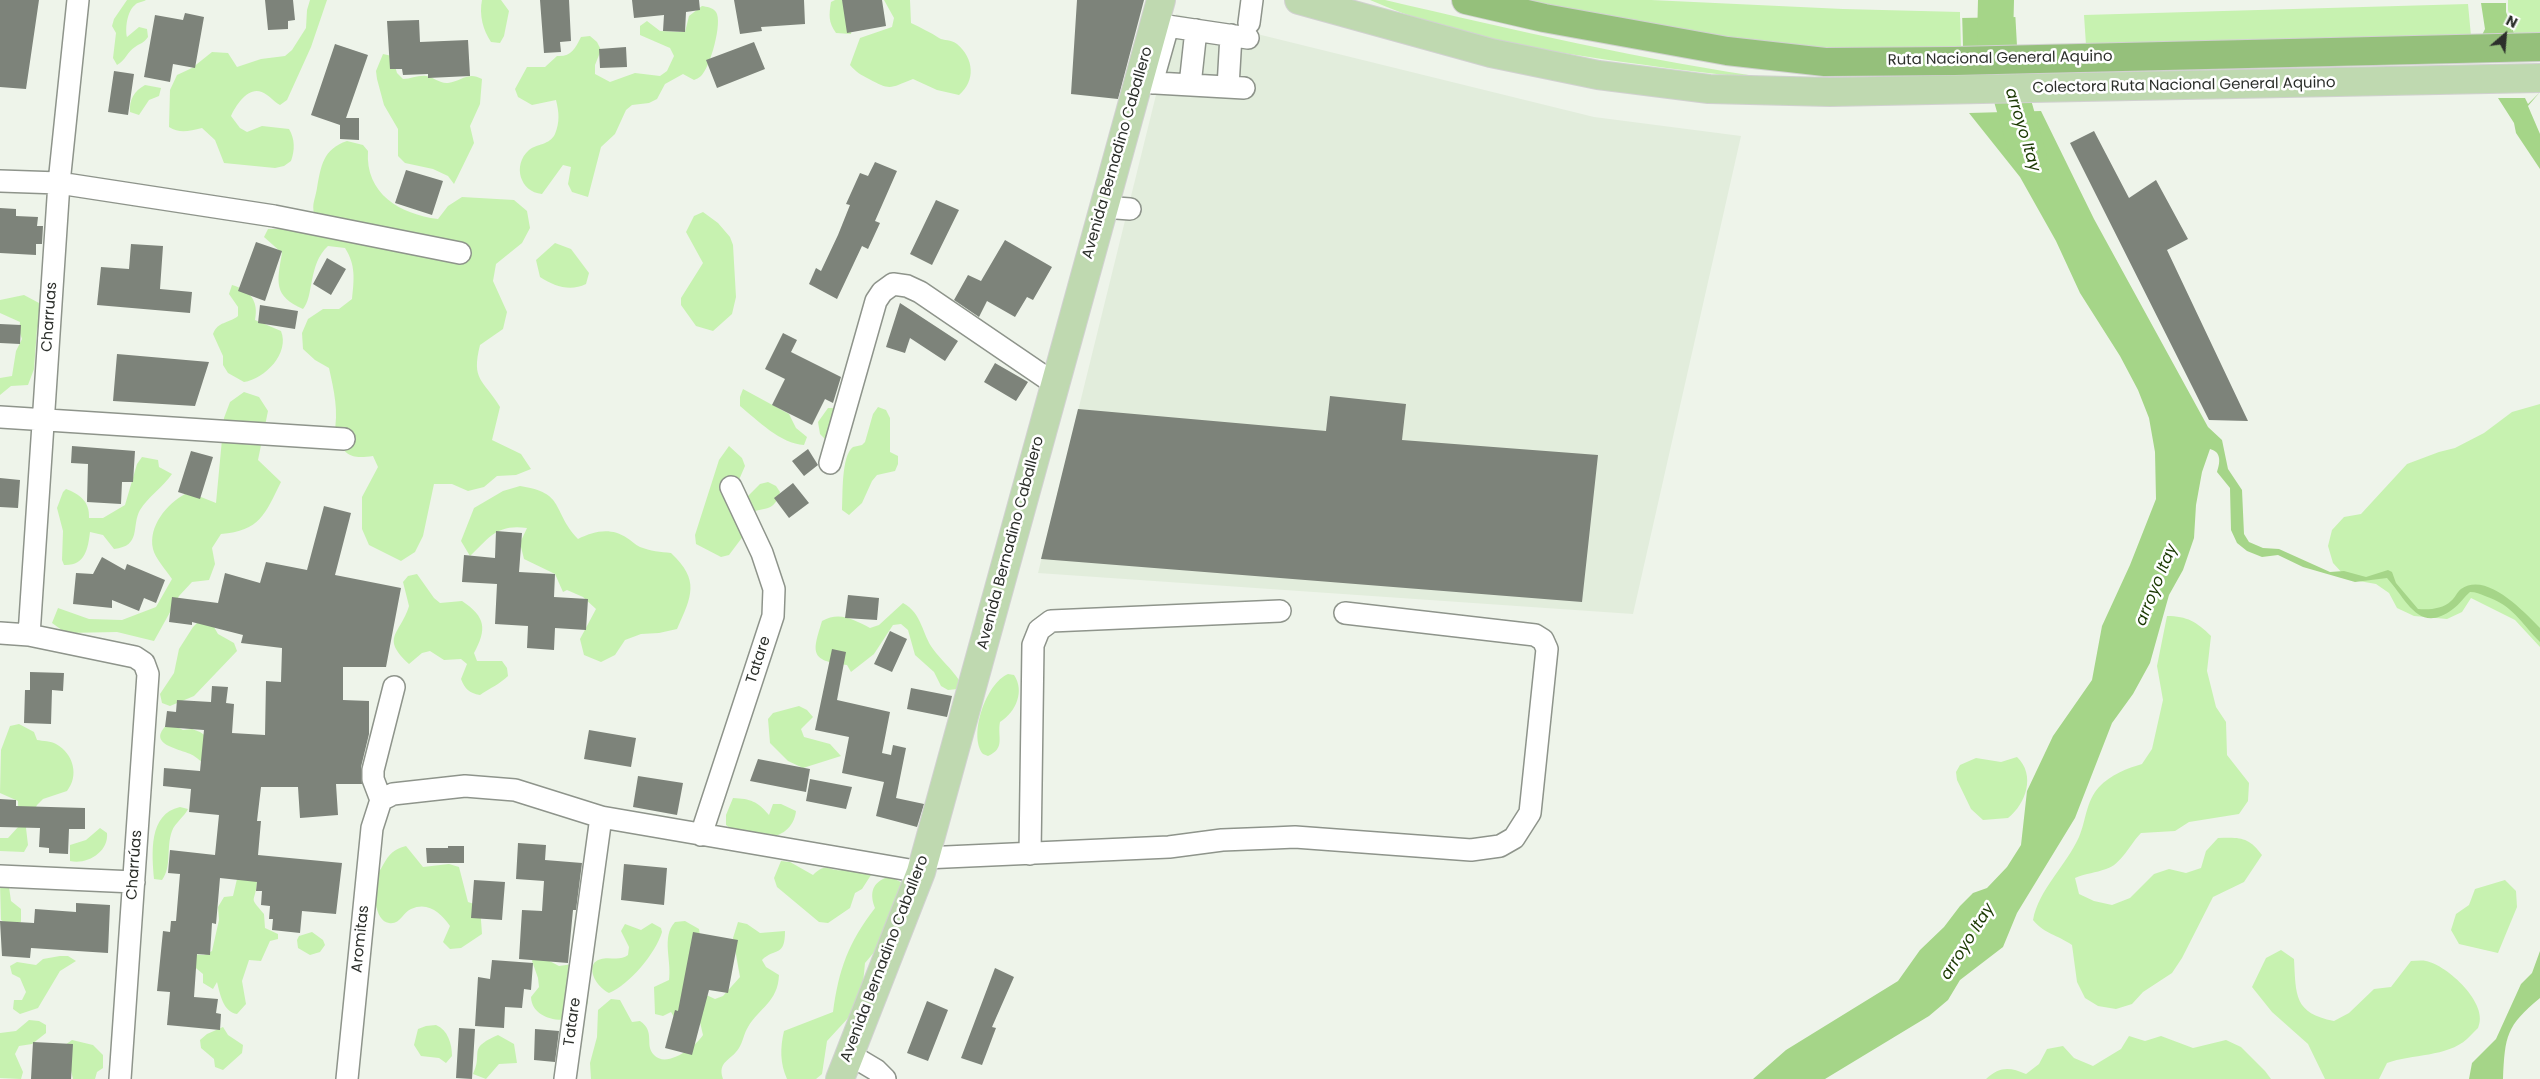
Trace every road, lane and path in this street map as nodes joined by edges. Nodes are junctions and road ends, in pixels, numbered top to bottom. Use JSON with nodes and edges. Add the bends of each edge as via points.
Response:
{"nodes":[{"id":1,"x":78,"y":0,"type":"edge"},
{"id":2,"x":1252,"y":0,"type":"edge"},
{"id":3,"x":1299,"y":0,"type":"edge"},
{"id":4,"x":1466,"y":0,"type":"edge"},
{"id":5,"x":1161,"y":17,"type":"edge"},
{"id":6,"x":1196,"y":30,"type":"junction"},
{"id":7,"x":1243,"y":32,"type":"junction"},
{"id":8,"x":2532,"y":48,"type":"edge"},
{"id":9,"x":2532,"y":78,"type":"edge"},
{"id":10,"x":1145,"y":83,"type":"junction"},
{"id":11,"x":1190,"y":85,"type":"junction"},
{"id":12,"x":0,"y":181,"type":"edge"},
{"id":13,"x":59,"y":183,"type":"junction"},
{"id":14,"x":1103,"y":207,"type":"junction"},
{"id":15,"x":1130,"y":210,"type":"dead end"},
{"id":16,"x":460,"y":253,"type":"dead end"},
{"id":17,"x":1054,"y":384,"type":"junction"},
{"id":18,"x":0,"y":417,"type":"edge"},
{"id":19,"x":43,"y":419,"type":"junction"},
{"id":20,"x":344,"y":439,"type":"dead end"},
{"id":21,"x":830,"y":462,"type":"dead end"},
{"id":22,"x":731,"y":487,"type":"dead end"},
{"id":23,"x":1280,"y":611,"type":"dead end"},
{"id":24,"x":1345,"y":614,"type":"dead end"},
{"id":25,"x":0,"y":632,"type":"edge"},
{"id":26,"x":29,"y":635,"type":"junction"},
{"id":27,"x":394,"y":687,"type":"dead end"},
{"id":28,"x":381,"y":800,"type":"junction"},
{"id":29,"x":601,"y":817,"type":"junction"},
{"id":30,"x":701,"y":834,"type":"junction"},
{"id":31,"x":1030,"y":854,"type":"junction"},
{"id":32,"x":923,"y":865,"type":"junction"},
{"id":33,"x":0,"y":876,"type":"edge"},
{"id":34,"x":134,"y":882,"type":"junction"},
{"id":35,"x":844,"y":1067,"type":"edge"},
{"id":36,"x":120,"y":1079,"type":"edge"},
{"id":37,"x":347,"y":1079,"type":"edge"},
{"id":38,"x":565,"y":1079,"type":"edge"},
{"id":39,"x":885,"y":1079,"type":"edge"}],
"edges":[{"from":1,"to":13,"type":"street","name":"Charruas"},
{"from":2,"to":7,"type":"street"},
{"from":3,"to":9,"type":"main road","name":"Colectora Ruta Nacional General Aquino","via":[[1491,53],[1598,75],[1709,89],[1830,92]]},
{"from":4,"to":8,"type":"highway","name":"Ruta Nacional General Aquino","via":[[1544,18],[1727,51],[1825,62]]},
{"from":5,"to":6,"type":"street"},
{"from":5,"to":10,"type":"main road","name":"Avenida Bernadino Caballero"},
{"from":6,"to":7,"type":"street"},
{"from":6,"to":11,"type":"street"},
{"from":7,"to":11,"type":"street","via":[[1236,88]]},
{"from":10,"to":11,"type":"street"},
{"from":10,"to":14,"type":"main road","name":"Avenida Bernadino Caballero"},
{"from":12,"to":13,"type":"street"},
{"from":13,"to":16,"type":"street","via":[[274,216]]},
{"from":13,"to":19,"type":"street","name":"Charruas"},
{"from":14,"to":15,"type":"street"},
{"from":14,"to":17,"type":"main road","name":"Avenida Bernadino Caballero"},
{"from":17,"to":21,"type":"street","via":[[920,292],[892,284],[876,301]]},
{"from":17,"to":32,"type":"main road","name":"Avenida Bernadino Caballero"},
{"from":18,"to":19,"type":"street"},
{"from":19,"to":20,"type":"street"},
{"from":19,"to":26,"type":"street","name":"Charruas"},
{"from":22,"to":30,"type":"street","name":"Tatare","via":[[762,552],[774,589],[773,616]]},
{"from":23,"to":31,"type":"street","via":[[1051,621],[1039,630],[1033,645]]},
{"from":24,"to":31,"type":"street","via":[[1535,635],[1543,640],[1547,649],[1530,813],[1514,838],[1500,846],[1471,850],[1295,837]]},
{"from":25,"to":26,"type":"street"},
{"from":26,"to":34,"type":"street","name":"Charrúas","via":[[135,657],[144,663],[148,674]]},
{"from":27,"to":28,"type":"street","via":[[373,770]]},
{"from":28,"to":29,"type":"street","via":[[393,794],[473,787],[515,790]]},
{"from":28,"to":37,"type":"street","name":"Aromitas","via":[[372,828]]},
{"from":29,"to":30,"type":"street"},
{"from":29,"to":38,"type":"street","name":"Tatare"},
{"from":30,"to":32,"type":"street"},
{"from":31,"to":32,"type":"street"},
{"from":32,"to":35,"type":"main road","name":"Avenida Bernadino Caballero"},
{"from":33,"to":34,"type":"street"},
{"from":34,"to":36,"type":"street","name":"Charrúas"},
{"from":35,"to":39,"type":"street","via":[[876,1070]]}]}
